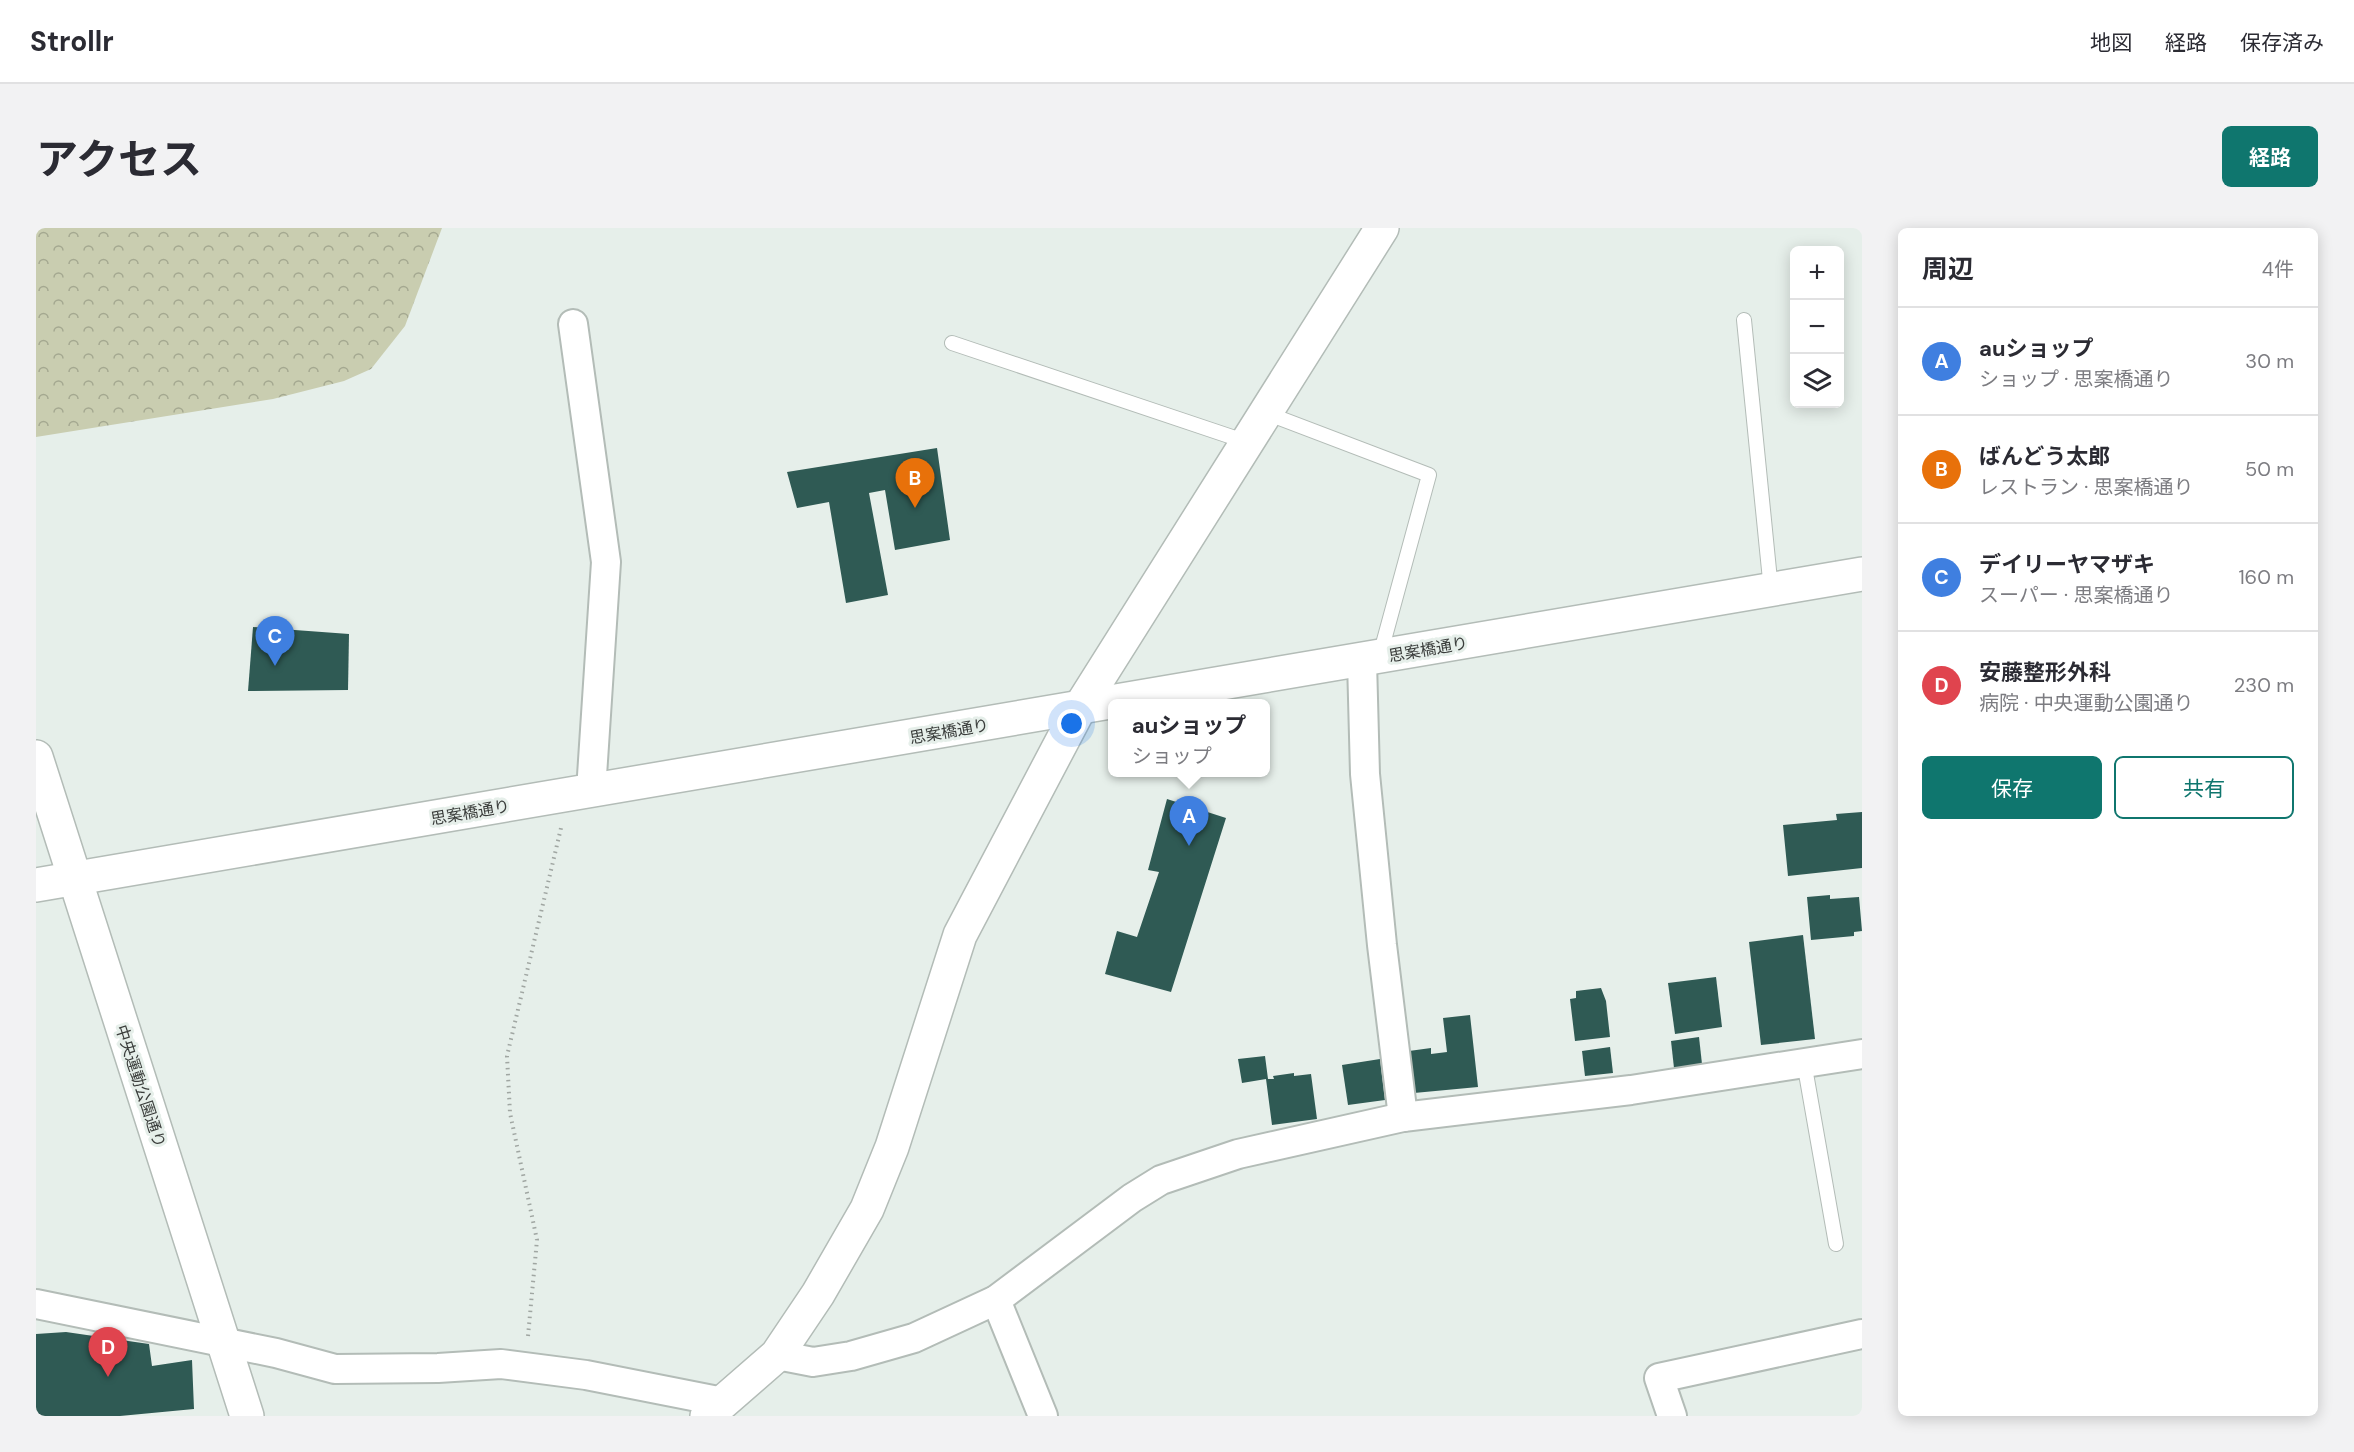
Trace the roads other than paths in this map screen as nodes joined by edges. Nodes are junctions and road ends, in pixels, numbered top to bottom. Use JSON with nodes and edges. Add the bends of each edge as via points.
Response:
{"nodes":[{"id":1,"x":1382,"y":228,"type":"edge"},
{"id":2,"x":1744,"y":320,"type":"dead end"},
{"id":3,"x":573,"y":324,"type":"dead end"},
{"id":4,"x":952,"y":344,"type":"dead end"},
{"id":5,"x":1266,"y":413,"type":"junction"},
{"id":6,"x":1247,"y":442,"type":"junction"},
{"id":7,"x":1862,"y":574,"type":"edge"},
{"id":8,"x":1771,"y":590,"type":"junction"},
{"id":9,"x":1371,"y":659,"type":"junction"},
{"id":10,"x":1137,"y":699,"type":"edge"},
{"id":11,"x":1108,"y":704,"type":"edge"},
{"id":12,"x":1079,"y":709,"type":"junction"},
{"id":13,"x":36,"y":757,"type":"edge"},
{"id":14,"x":580,"y":793,"type":"junction"},
{"id":15,"x":75,"y":878,"type":"junction"},
{"id":16,"x":36,"y":885,"type":"edge"},
{"id":17,"x":1862,"y":1054,"type":"edge"},
{"id":18,"x":1804,"y":1062,"type":"junction"},
{"id":19,"x":1404,"y":1117,"type":"junction"},
{"id":20,"x":1836,"y":1244,"type":"dead end"},
{"id":21,"x":996,"y":1300,"type":"junction"},
{"id":22,"x":36,"y":1305,"type":"edge"},
{"id":23,"x":1862,"y":1335,"type":"edge"},
{"id":24,"x":223,"y":1342,"type":"junction"},
{"id":25,"x":777,"y":1355,"type":"junction"},
{"id":26,"x":715,"y":1409,"type":"edge"},
{"id":27,"x":247,"y":1416,"type":"edge"},
{"id":28,"x":1043,"y":1416,"type":"edge"},
{"id":29,"x":1672,"y":1416,"type":"edge"}],
"edges":[{"from":1,"to":5,"type":"street"},
{"from":2,"to":8,"type":"lane"},
{"from":3,"to":14,"type":"street","via":[[606,562]]},
{"from":4,"to":6,"type":"lane"},
{"from":5,"to":6,"type":"street"},
{"from":5,"to":9,"type":"lane","via":[[1429,475]]},
{"from":6,"to":12,"type":"street"},
{"from":7,"to":8,"type":"street","name":"思案橋通り"},
{"from":8,"to":9,"type":"street","name":"思案橋通り"},
{"from":9,"to":10,"type":"street","name":"思案橋通り"},
{"from":9,"to":19,"type":"street","via":[[1365,774]]},
{"from":11,"to":12,"type":"street","name":"思案橋通り"},
{"from":12,"to":14,"type":"street","name":"思案橋通り"},
{"from":12,"to":25,"type":"street","via":[[960,935],[892,1147],[867,1209]]},
{"from":13,"to":15,"type":"street","name":"中央運動公園通り"},
{"from":14,"to":15,"type":"street","name":"思案橋通り"},
{"from":15,"to":16,"type":"street","name":"思案橋通り"},
{"from":15,"to":24,"type":"street","name":"中央運動公園通り"},
{"from":17,"to":18,"type":"street"},
{"from":18,"to":19,"type":"street","via":[[1631,1090]]},
{"from":18,"to":20,"type":"lane"},
{"from":19,"to":21,"type":"street","via":[[1238,1154],[1161,1180]]},
{"from":21,"to":25,"type":"street","via":[[914,1338],[851,1356],[813,1362]]},
{"from":21,"to":28,"type":"street"},
{"from":22,"to":24,"type":"street"},
{"from":23,"to":29,"type":"street","via":[[1659,1378]]},
{"from":24,"to":26,"type":"street","via":[[335,1369],[501,1364],[524,1367],[586,1376]]},
{"from":24,"to":27,"type":"street","name":"中央運動公園通り"},
{"from":25,"to":26,"type":"street"}]}
